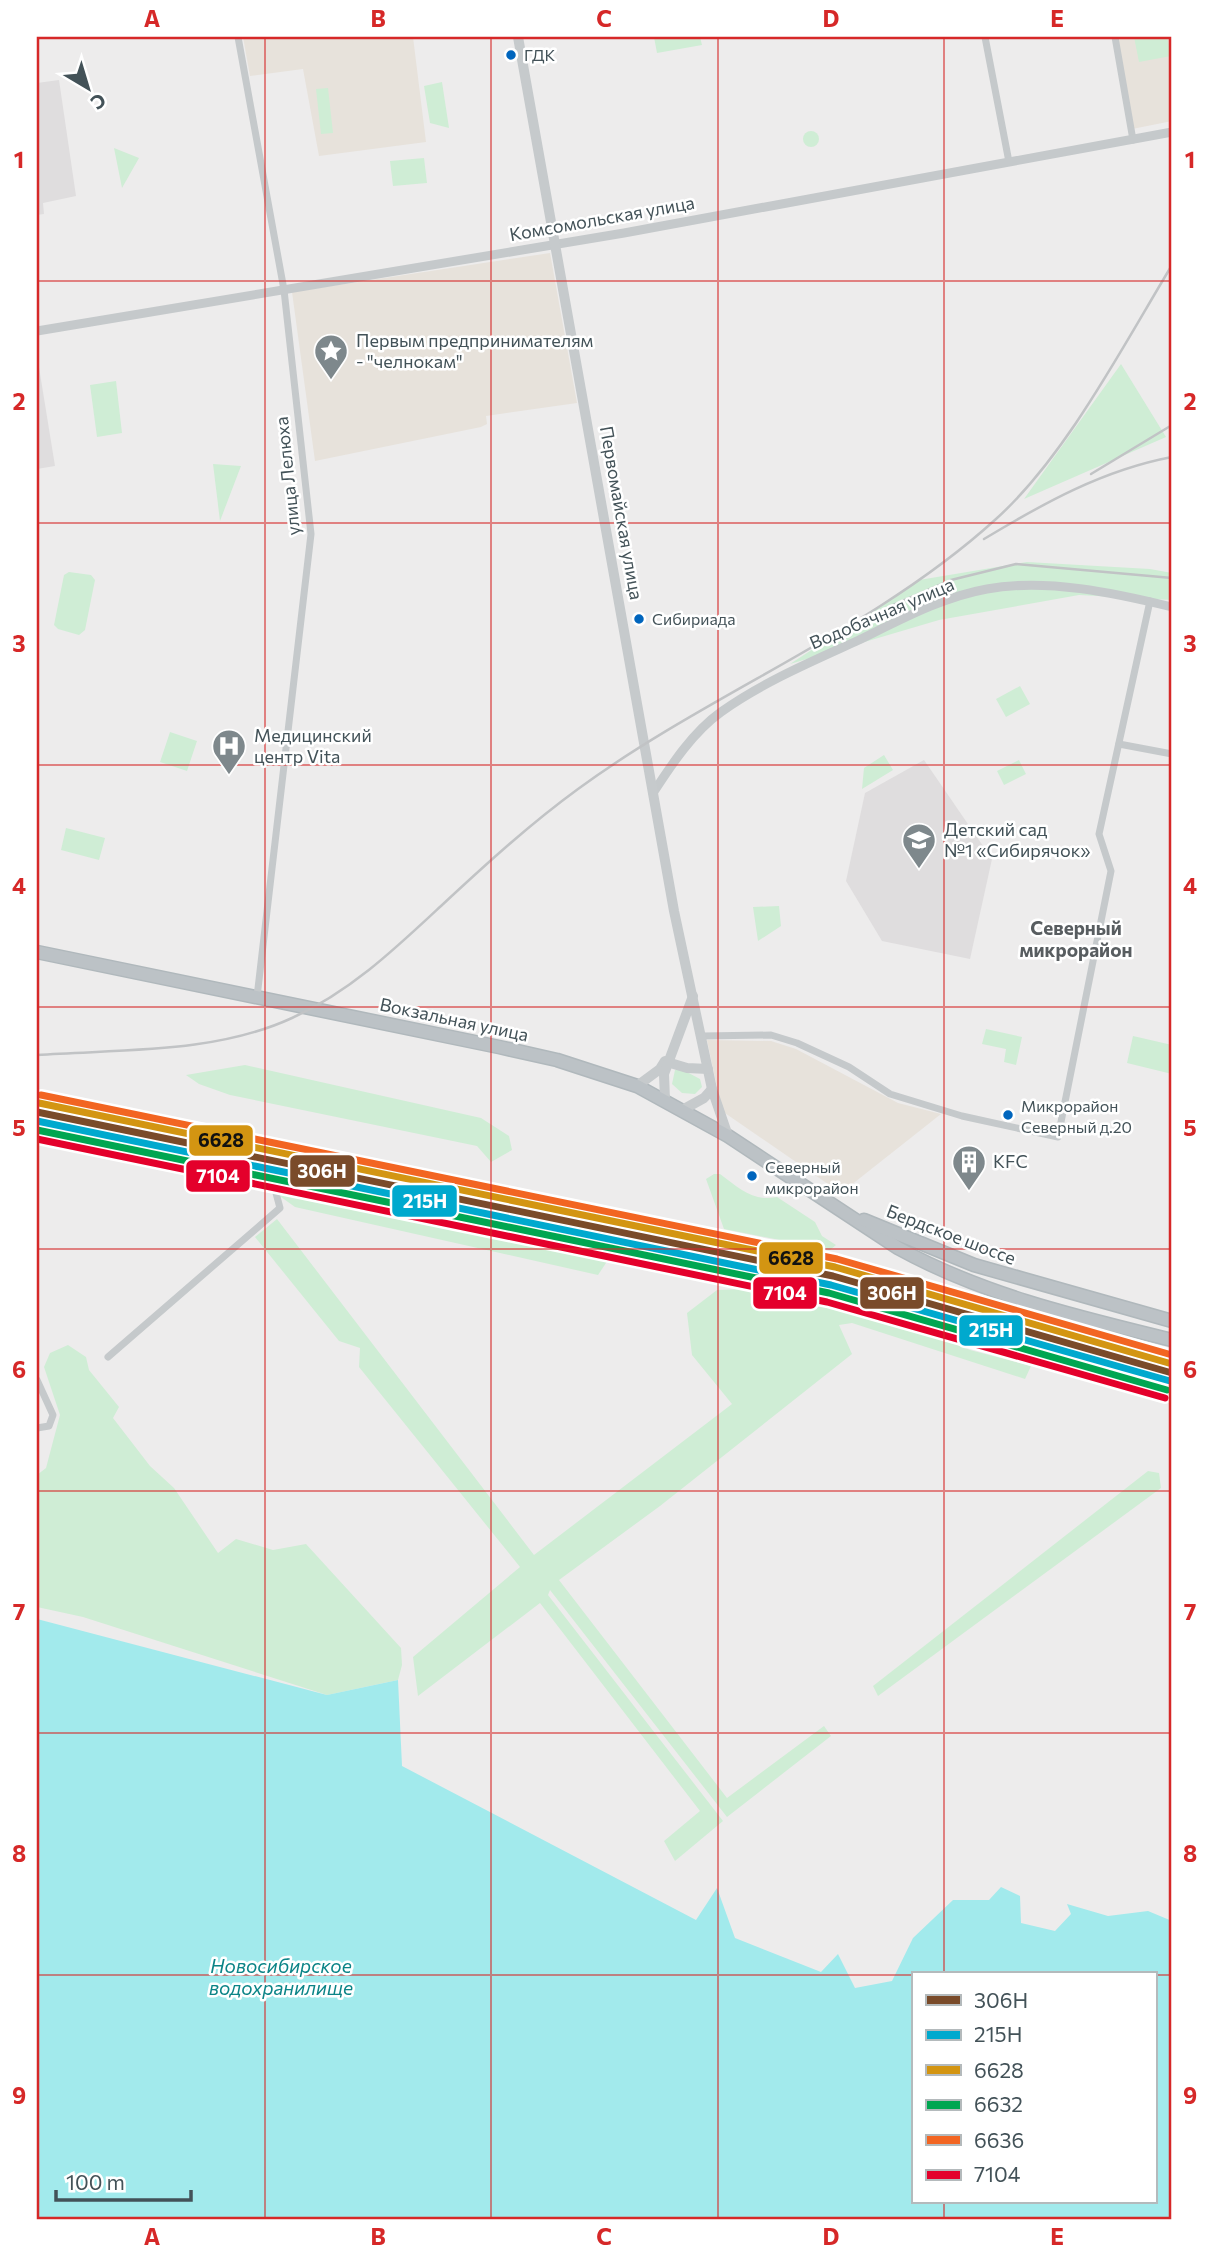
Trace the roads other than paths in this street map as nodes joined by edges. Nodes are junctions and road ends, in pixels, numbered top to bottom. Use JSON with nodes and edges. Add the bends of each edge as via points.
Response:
{"nodes":[{"id":1,"x":238,"y":37,"type":"edge"},
{"id":2,"x":518,"y":37,"type":"edge"},
{"id":3,"x":985,"y":37,"type":"edge"},
{"id":4,"x":1115,"y":37,"type":"edge"},
{"id":5,"x":1172,"y":132,"type":"edge"},
{"id":6,"x":1133,"y":140,"type":"junction"},
{"id":7,"x":1009,"y":162,"type":"junction"},
{"id":8,"x":556,"y":244,"type":"junction"},
{"id":9,"x":284,"y":290,"type":"junction"},
{"id":10,"x":37,"y":331,"type":"edge"},
{"id":11,"x":1150,"y":601,"type":"junction"},
{"id":12,"x":1172,"y":607,"type":"edge"},
{"id":13,"x":1119,"y":744,"type":"junction"},
{"id":14,"x":1172,"y":754,"type":"edge"},
{"id":15,"x":653,"y":793,"type":"junction"},
{"id":16,"x":37,"y":952,"type":"edge"},
{"id":17,"x":693,"y":996,"type":"junction"},
{"id":18,"x":257,"y":998,"type":"junction"},
{"id":19,"x":703,"y":1036,"type":"junction"},
{"id":20,"x":676,"y":1040,"type":"junction"},
{"id":21,"x":667,"y":1062,"type":"junction"},
{"id":22,"x":708,"y":1069,"type":"junction"},
{"id":23,"x":636,"y":1086,"type":"junction"},
{"id":24,"x":712,"y":1089,"type":"junction"},
{"id":25,"x":665,"y":1100,"type":"junction"},
{"id":26,"x":684,"y":1109,"type":"junction"},
{"id":27,"x":37,"y":1128,"type":"edge"},
{"id":28,"x":728,"y":1136,"type":"junction"},
{"id":29,"x":832,"y":1206,"type":"junction"},
{"id":30,"x":1172,"y":1321,"type":"edge"},
{"id":31,"x":1172,"y":1340,"type":"edge"},
{"id":32,"x":108,"y":1357,"type":"dead end"},
{"id":33,"x":37,"y":1380,"type":"edge"},
{"id":34,"x":37,"y":1428,"type":"edge"}],
"edges":[{"from":1,"to":9,"type":"street","name":"улица Лелюха"},
{"from":2,"to":8,"type":"main road","name":"Первомайская улица"},
{"from":3,"to":7,"type":"street"},
{"from":4,"to":6,"type":"street"},
{"from":5,"to":6,"type":"street","name":"Комсомольская улица"},
{"from":6,"to":7,"type":"street","name":"Комсомольская улица"},
{"from":7,"to":8,"type":"street","name":"Комсомольская улица"},
{"from":8,"to":9,"type":"street","name":"Комсомольская улица"},
{"from":8,"to":15,"type":"main road","name":"Первомайская улица"},
{"from":9,"to":10,"type":"street","name":"Комсомольская улица"},
{"from":9,"to":18,"type":"street","name":"улица Лелюха","via":[[312,534]]},
{"from":11,"to":12,"type":"street","name":"Водобачная улица"},
{"from":11,"to":13,"type":"street"},
{"from":11,"to":15,"type":"street","name":"Водобачная улица","via":[[1022,586],[948,599],[805,665],[720,712],[699,731]]},
{"from":13,"to":14,"type":"street"},
{"from":13,"to":19,"type":"street","via":[[1099,834],[1111,871],[1058,1137],[890,1094],[849,1067],[771,1035]]},
{"from":15,"to":17,"type":"main road","name":"Первомайская улица"},
{"from":16,"to":18,"type":"highway","name":"Вокзальная улица"},
{"from":17,"to":19,"type":"main road","name":"Первомайская улица"},
{"from":17,"to":20,"type":"main road"},
{"from":18,"to":23,"type":"highway","name":"Вокзальная улица","via":[[546,1058]]},
{"from":19,"to":22,"type":"main road","name":"Первомайская улица"},
{"from":20,"to":21,"type":"main road"},
{"from":20,"to":23,"type":"main road","via":[[660,1069]]},
{"from":21,"to":22,"type":"main road"},
{"from":21,"to":25,"type":"main road"},
{"from":22,"to":24,"type":"main road","name":"Первомайская улица"},
{"from":23,"to":25,"type":"highway","name":"Вокзальная улица"},
{"from":24,"to":26,"type":"main road"},
{"from":24,"to":28,"type":"main road","name":"Первомайская улица"},
{"from":25,"to":26,"type":"highway","name":"Вокзальная улица"},
{"from":26,"to":28,"type":"highway","name":"Вокзальная улица"},
{"from":27,"to":32,"type":"street","via":[[272,1178],[280,1208]]},
{"from":28,"to":29,"type":"highway","name":"Вокзальная улица"},
{"from":29,"to":30,"type":"highway","name":"Бердское шоссе","via":[[974,1265]]},
{"from":29,"to":31,"type":"highway","name":"Бердское шоссе","via":[[898,1248],[968,1283]]},
{"from":33,"to":34,"type":"street","via":[[53,1415],[49,1426]]}]}
